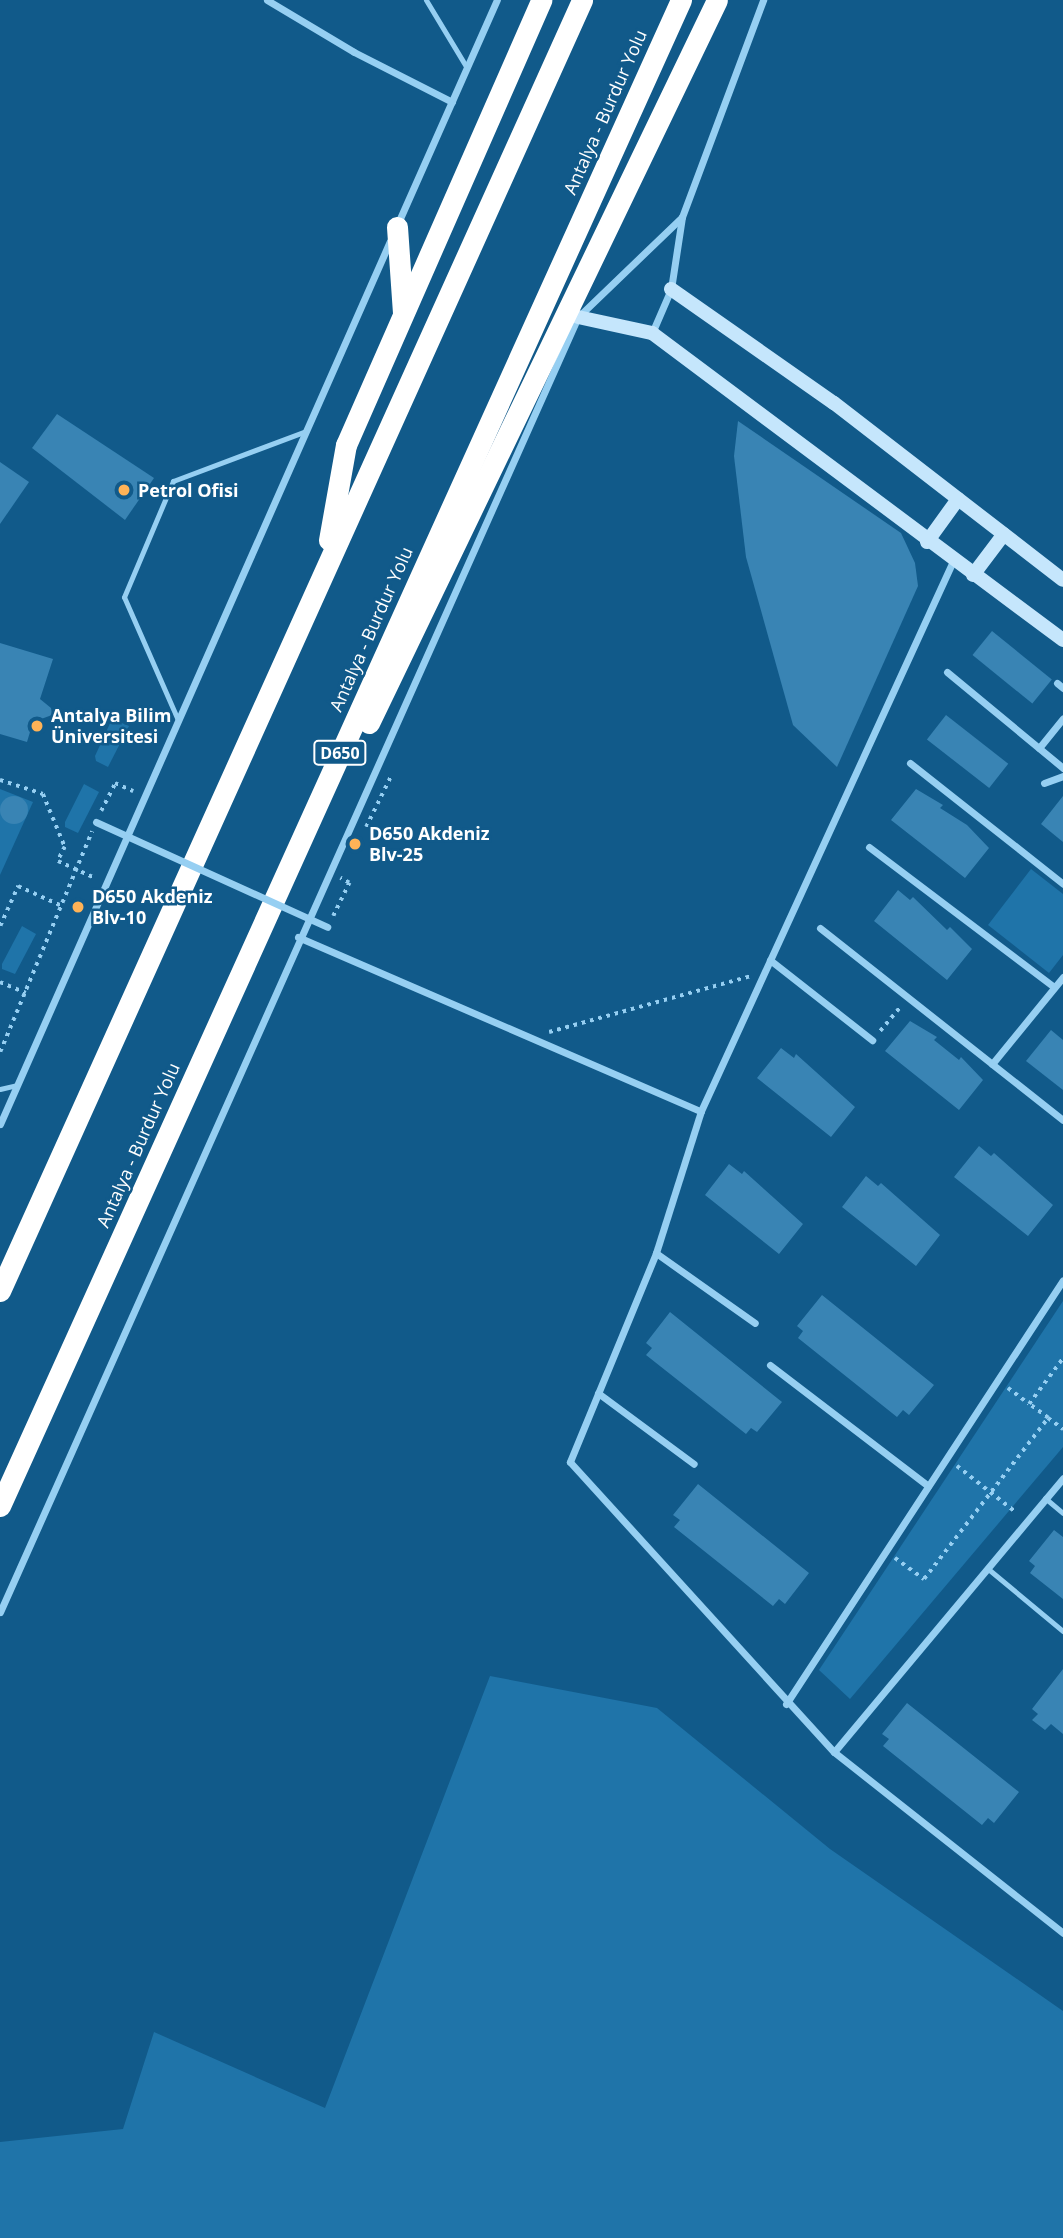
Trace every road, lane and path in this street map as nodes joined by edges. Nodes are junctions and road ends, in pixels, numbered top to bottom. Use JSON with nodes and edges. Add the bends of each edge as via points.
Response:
{"nodes":[{"id":1,"x":267,"y":0,"type":"edge"},
{"id":2,"x":426,"y":0,"type":"edge"},
{"id":3,"x":497,"y":0,"type":"edge"},
{"id":4,"x":541,"y":0,"type":"edge"},
{"id":5,"x":582,"y":0,"type":"edge"},
{"id":6,"x":681,"y":0,"type":"edge"},
{"id":7,"x":717,"y":0,"type":"edge"},
{"id":8,"x":763,"y":0,"type":"edge"},
{"id":9,"x":467,"y":68,"type":"junction"},
{"id":10,"x":452,"y":102,"type":"junction"},
{"id":11,"x":682,"y":217,"type":"junction"},
{"id":12,"x":397,"y":227,"type":"junction"},
{"id":13,"x":671,"y":289,"type":"junction"},
{"id":14,"x":403,"y":315,"type":"junction"},
{"id":15,"x":578,"y":317,"type":"junction"},
{"id":16,"x":652,"y":333,"type":"junction"},
{"id":17,"x":306,"y":431,"type":"junction"},
{"id":18,"x":958,"y":499,"type":"junction"},
{"id":19,"x":1004,"y":534,"type":"junction"},
{"id":20,"x":927,"y":542,"type":"junction"},
{"id":21,"x":953,"y":561,"type":"junction"},
{"id":22,"x":324,"y":573,"type":"junction"},
{"id":23,"x":973,"y":575,"type":"junction"},
{"id":24,"x":1063,"y":580,"type":"edge"},
{"id":25,"x":1063,"y":640,"type":"edge"},
{"id":26,"x":947,"y":672,"type":"dead end"},
{"id":27,"x":1063,"y":718,"type":"edge"},
{"id":28,"x":178,"y":721,"type":"junction"},
{"id":29,"x":1039,"y":748,"type":"junction"},
{"id":30,"x":910,"y":763,"type":"dead end"},
{"id":31,"x":1063,"y":768,"type":"edge"},
{"id":32,"x":1063,"y":776,"type":"edge"},
{"id":33,"x":0,"y":780,"type":"edge"},
{"id":34,"x":1044,"y":783,"type":"dead end"},
{"id":35,"x":145,"y":797,"type":"junction"},
{"id":36,"x":96,"y":822,"type":"junction"},
{"id":37,"x":302,"y":837,"type":"junction"},
{"id":38,"x":869,"y":847,"type":"dead end"},
{"id":39,"x":77,"y":870,"type":"junction"},
{"id":40,"x":349,"y":883,"type":"dead end"},
{"id":41,"x":106,"y":884,"type":"junction"},
{"id":42,"x":1063,"y":884,"type":"edge"},
{"id":43,"x":62,"y":906,"type":"junction"},
{"id":44,"x":0,"y":926,"type":"edge"},
{"id":45,"x":327,"y":927,"type":"joint"},
{"id":46,"x":820,"y":928,"type":"dead end"},
{"id":47,"x":298,"y":937,"type":"junction"},
{"id":48,"x":770,"y":960,"type":"junction"},
{"id":49,"x":765,"y":972,"type":"junction"},
{"id":50,"x":1063,"y":976,"type":"edge"},
{"id":51,"x":0,"y":982,"type":"edge"},
{"id":52,"x":1054,"y":987,"type":"junction"},
{"id":53,"x":26,"y":993,"type":"junction"},
{"id":54,"x":907,"y":997,"type":"junction"},
{"id":55,"x":530,"y":1037,"type":"junction"},
{"id":56,"x":872,"y":1041,"type":"joint"},
{"id":57,"x":0,"y":1052,"type":"edge"},
{"id":58,"x":992,"y":1064,"type":"junction"},
{"id":59,"x":17,"y":1085,"type":"junction"},
{"id":60,"x":0,"y":1089,"type":"edge"},
{"id":61,"x":701,"y":1111,"type":"junction"},
{"id":62,"x":1063,"y":1120,"type":"edge"},
{"id":63,"x":0,"y":1124,"type":"edge"},
{"id":64,"x":656,"y":1254,"type":"junction"},
{"id":65,"x":1063,"y":1280,"type":"edge"},
{"id":66,"x":0,"y":1291,"type":"edge"},
{"id":67,"x":755,"y":1323,"type":"dead end"},
{"id":68,"x":1062,"y":1360,"type":"edge"},
{"id":69,"x":770,"y":1365,"type":"dead end"},
{"id":70,"x":997,"y":1380,"type":"junction"},
{"id":71,"x":598,"y":1393,"type":"junction"},
{"id":72,"x":1029,"y":1404,"type":"junction"},
{"id":73,"x":1048,"y":1418,"type":"junction"},
{"id":74,"x":1063,"y":1429,"type":"edge"},
{"id":75,"x":947,"y":1458,"type":"junction"},
{"id":76,"x":694,"y":1464,"type":"dead end"},
{"id":77,"x":1063,"y":1478,"type":"edge"},
{"id":78,"x":928,"y":1486,"type":"junction"},
{"id":79,"x":991,"y":1493,"type":"junction"},
{"id":80,"x":1045,"y":1499,"type":"junction"},
{"id":81,"x":0,"y":1506,"type":"edge"},
{"id":82,"x":1063,"y":1513,"type":"edge"},
{"id":83,"x":1026,"y":1521,"type":"junction"},
{"id":84,"x":886,"y":1552,"type":"junction"},
{"id":85,"x":987,"y":1568,"type":"junction"},
{"id":86,"x":0,"y":1612,"type":"edge"},
{"id":87,"x":1063,"y":1631,"type":"edge"},
{"id":88,"x":786,"y":1704,"type":"junction"},
{"id":89,"x":834,"y":1752,"type":"junction"},
{"id":90,"x":1063,"y":1933,"type":"edge"}],
"edges":[{"from":1,"to":10,"type":"street","via":[[354,52]]},
{"from":2,"to":9,"type":"lane"},
{"from":3,"to":9,"type":"street"},
{"from":4,"to":14,"type":"highway"},
{"from":5,"to":22,"type":"highway"},
{"from":6,"to":37,"type":"highway","name":"Antalya - Burdur Yolu","number":"D650"},
{"from":7,"to":37,"type":"highway","via":[[350,762]]},
{"from":8,"to":11,"type":"street"},
{"from":9,"to":10,"type":"street"},
{"from":10,"to":12,"type":"street"},
{"from":11,"to":13,"type":"street"},
{"from":11,"to":15,"type":"street"},
{"from":12,"to":14,"type":"highway"},
{"from":12,"to":17,"type":"street"},
{"from":13,"to":16,"type":"street"},
{"from":13,"to":18,"type":"street","via":[[834,403]]},
{"from":14,"to":22,"type":"highway","via":[[346,445]]},
{"from":15,"to":16,"type":"street"},
{"from":15,"to":47,"type":"street"},
{"from":16,"to":20,"type":"street"},
{"from":17,"to":28,"type":"street"},
{"from":17,"to":28,"type":"lane","via":[[173,481],[124,597]]},
{"from":18,"to":19,"type":"street"},
{"from":18,"to":20,"type":"street"},
{"from":19,"to":23,"type":"street"},
{"from":19,"to":24,"type":"street"},
{"from":20,"to":21,"type":"street"},
{"from":21,"to":23,"type":"street"},
{"from":21,"to":48,"type":"street"},
{"from":22,"to":66,"type":"highway"},
{"from":23,"to":25,"type":"street"},
{"from":26,"to":29,"type":"street"},
{"from":27,"to":29,"type":"street"},
{"from":28,"to":35,"type":"street"},
{"from":29,"to":31,"type":"street"},
{"from":30,"to":42,"type":"street"},
{"from":32,"to":34,"type":"street"},
{"from":33,"to":39,"type":"path","via":[[43,794],[65,847],[58,861]]},
{"from":35,"to":36,"type":"path","via":[[115,783]]},
{"from":35,"to":41,"type":"street"},
{"from":36,"to":39,"type":"path"},
{"from":36,"to":45,"type":"street","bridge":true},
{"from":37,"to":81,"type":"highway","name":"Antalya - Burdur Yolu","number":"D650"},
{"from":38,"to":52,"type":"street"},
{"from":39,"to":41,"type":"path"},
{"from":39,"to":43,"type":"path"},
{"from":40,"to":45,"type":"path"},
{"from":41,"to":59,"type":"street"},
{"from":43,"to":44,"type":"path","via":[[18,886]]},
{"from":43,"to":53,"type":"path"},
{"from":46,"to":54,"type":"street"},
{"from":47,"to":55,"type":"street"},
{"from":47,"to":86,"type":"street"},
{"from":48,"to":49,"type":"street"},
{"from":48,"to":56,"type":"street"},
{"from":49,"to":55,"type":"path"},
{"from":49,"to":61,"type":"street"},
{"from":50,"to":52,"type":"street"},
{"from":51,"to":53,"type":"path"},
{"from":52,"to":58,"type":"street"},
{"from":53,"to":57,"type":"path"},
{"from":54,"to":56,"type":"path"},
{"from":54,"to":58,"type":"street"},
{"from":55,"to":61,"type":"street"},
{"from":58,"to":62,"type":"street"},
{"from":59,"to":60,"type":"lane"},
{"from":59,"to":63,"type":"street"},
{"from":61,"to":64,"type":"street"},
{"from":64,"to":67,"type":"street"},
{"from":64,"to":71,"type":"street"},
{"from":65,"to":70,"type":"street"},
{"from":68,"to":72,"type":"path"},
{"from":69,"to":78,"type":"street"},
{"from":70,"to":72,"type":"path"},
{"from":70,"to":75,"type":"street"},
{"from":71,"to":76,"type":"street"},
{"from":71,"to":88,"type":"street","via":[[570,1462]]},
{"from":72,"to":73,"type":"path"},
{"from":73,"to":74,"type":"path"},
{"from":73,"to":79,"type":"path"},
{"from":75,"to":78,"type":"street"},
{"from":75,"to":79,"type":"path"},
{"from":77,"to":80,"type":"street"},
{"from":78,"to":84,"type":"street"},
{"from":79,"to":83,"type":"path"},
{"from":79,"to":84,"type":"path","via":[[924,1579]]},
{"from":80,"to":82,"type":"lane"},
{"from":80,"to":83,"type":"street"},
{"from":83,"to":85,"type":"street"},
{"from":84,"to":88,"type":"street"},
{"from":85,"to":87,"type":"lane"},
{"from":85,"to":89,"type":"street"},
{"from":88,"to":89,"type":"street"},
{"from":89,"to":90,"type":"street"}]}
